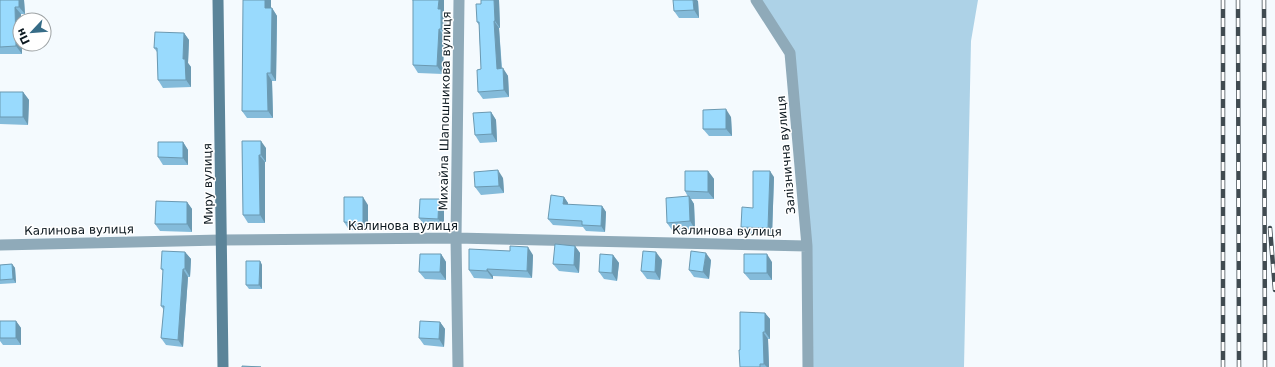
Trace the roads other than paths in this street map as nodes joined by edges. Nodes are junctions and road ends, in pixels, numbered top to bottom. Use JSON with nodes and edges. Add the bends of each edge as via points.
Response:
{"nodes":[{"id":1,"x":218,"y":0,"type":"edge"},
{"id":2,"x":459,"y":0,"type":"edge"},
{"id":3,"x":756,"y":0,"type":"edge"},
{"id":4,"x":456,"y":238,"type":"junction"},
{"id":5,"x":222,"y":240,"type":"junction"},
{"id":6,"x":0,"y":245,"type":"edge"},
{"id":7,"x":806,"y":246,"type":"junction"},
{"id":8,"x":223,"y":367,"type":"edge"},
{"id":9,"x":458,"y":367,"type":"edge"},
{"id":10,"x":808,"y":367,"type":"edge"}],
"edges":[{"from":1,"to":5,"type":"main road","name":"Миру вулиця"},
{"from":2,"to":4,"type":"street","name":"Михайла Шапошникова вулиця"},
{"from":3,"to":7,"type":"street","name":"Залізнична вулиця","via":[[790,53]]},
{"from":4,"to":5,"type":"street","name":"Калинова вулиця"},
{"from":4,"to":7,"type":"street","name":"Калинова вулиця"},
{"from":4,"to":9,"type":"street","name":"Михайла Шапошникова вулиця"},
{"from":5,"to":6,"type":"street","name":"Калинова вулиця"},
{"from":5,"to":8,"type":"main road","name":"Миру вулиця"},
{"from":7,"to":10,"type":"street","name":"Залізнична вулиця"}]}
